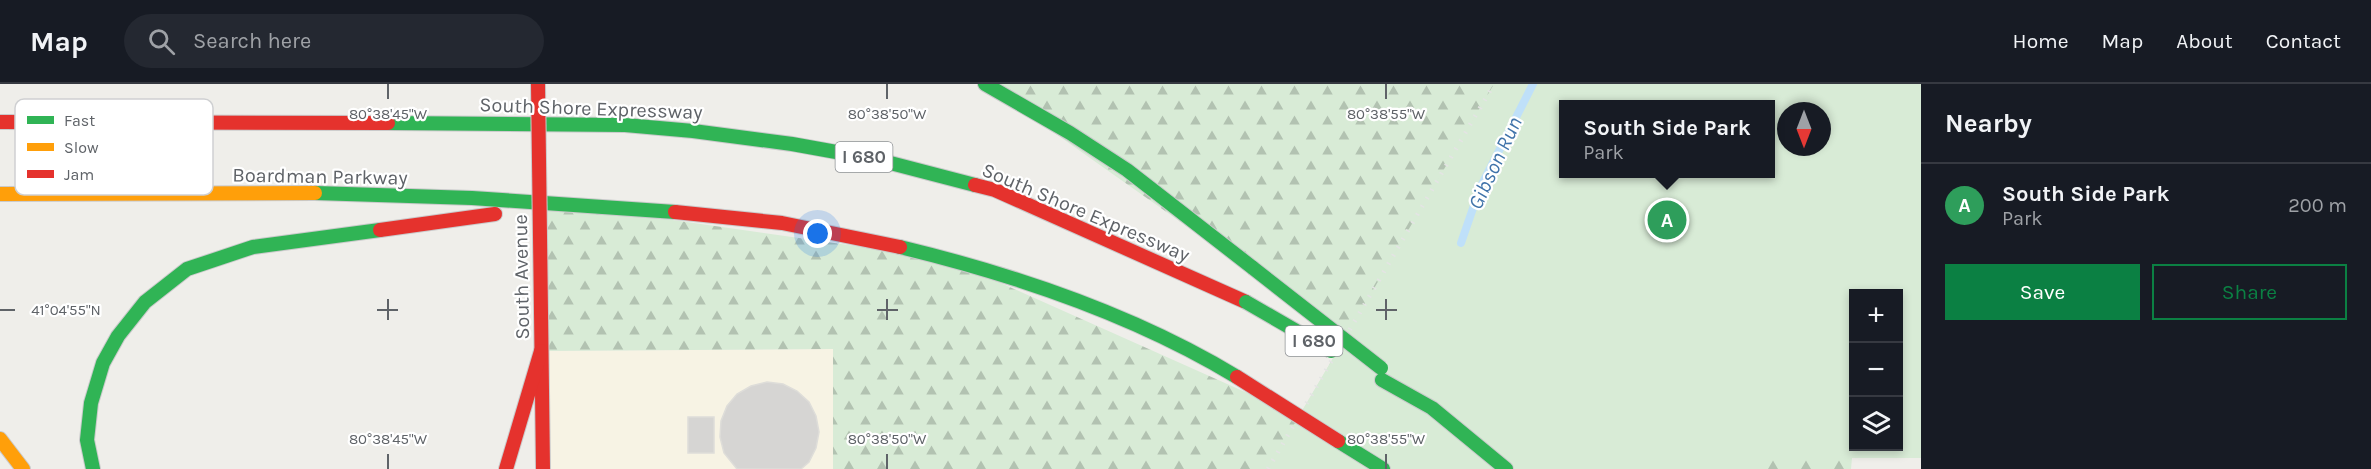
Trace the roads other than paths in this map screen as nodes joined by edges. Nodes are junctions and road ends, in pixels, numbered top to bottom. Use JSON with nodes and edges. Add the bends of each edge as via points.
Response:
{"nodes":[{"id":1,"x":538,"y":84,"type":"edge"},
{"id":2,"x":985,"y":84,"type":"edge"},
{"id":3,"x":0,"y":122,"type":"edge"},
{"id":4,"x":15,"y":122,"type":"edge"},
{"id":5,"x":213,"y":122,"type":"edge"},
{"id":6,"x":0,"y":194,"type":"edge"},
{"id":7,"x":15,"y":194,"type":"edge"},
{"id":8,"x":213,"y":194,"type":"edge"},
{"id":9,"x":567,"y":205,"type":"junction"},
{"id":10,"x":542,"y":351,"type":"junction"},
{"id":11,"x":1382,"y":374,"type":"junction"},
{"id":12,"x":0,"y":439,"type":"edge"},
{"id":13,"x":23,"y":469,"type":"edge"},
{"id":14,"x":93,"y":469,"type":"edge"},
{"id":15,"x":506,"y":469,"type":"edge"},
{"id":16,"x":543,"y":469,"type":"edge"},
{"id":17,"x":1383,"y":469,"type":"edge"},
{"id":18,"x":1506,"y":469,"type":"edge"}],
"edges":[{"from":1,"to":10,"type":"main road","name":"South Avenue","bridge":true},
{"from":2,"to":11,"type":"main road","bridge":true,"via":[[1127,170]]},
{"from":3,"to":4,"type":"main road","name":"South Shore Expressway","number":"I 680","bridge":true},
{"from":5,"to":11,"type":"main road","name":"South Shore Expressway","number":"I 680","bridge":true,"via":[[624,125],[792,144],[875,159],[995,190],[1246,302],[1348,360]]},
{"from":6,"to":7,"type":"main road","name":"Boardman Parkway"},
{"from":8,"to":9,"type":"main road","name":"Boardman Parkway","via":[[459,197]]},
{"from":9,"to":14,"type":"main road","via":[[253,247],[187,269],[145,302],[103,363],[91,403],[87,440]]},
{"from":9,"to":17,"type":"main road","bridge":true,"via":[[740,218],[835,233],[947,259],[1039,287],[1124,320],[1212,361]]},
{"from":10,"to":15,"type":"main road"},
{"from":10,"to":16,"type":"main road","name":"South Avenue"},
{"from":11,"to":18,"type":"main road","name":"South Shore Expressway","number":"I 680","via":[[1432,408]]},
{"from":12,"to":13,"type":"main road"}]}
